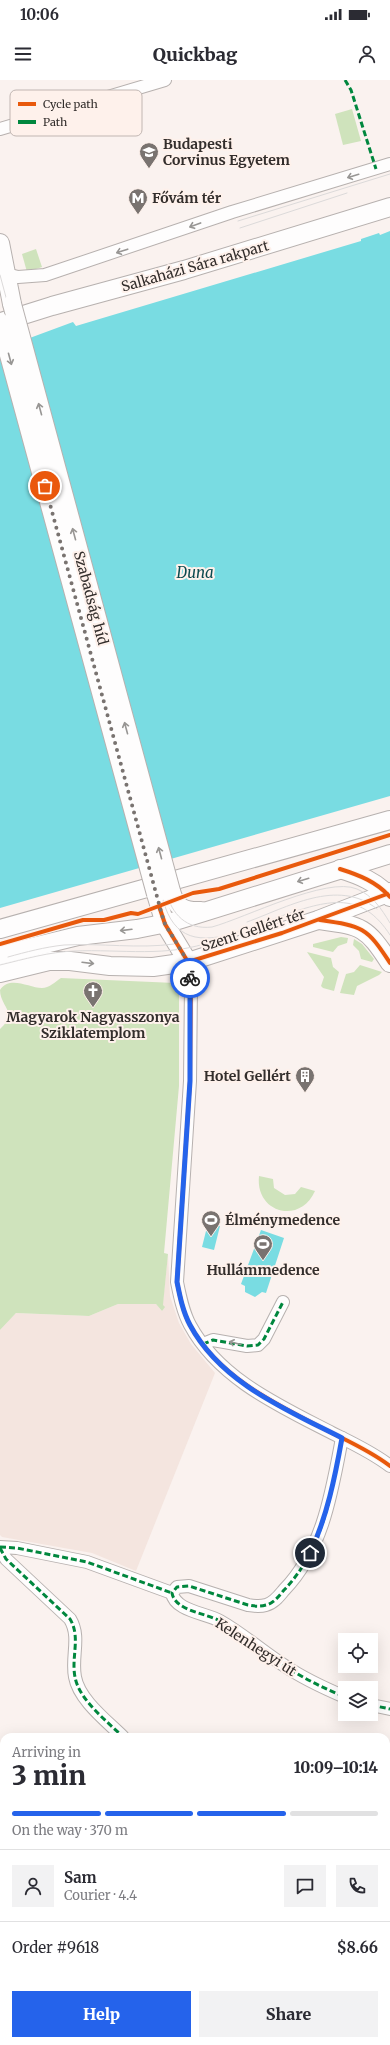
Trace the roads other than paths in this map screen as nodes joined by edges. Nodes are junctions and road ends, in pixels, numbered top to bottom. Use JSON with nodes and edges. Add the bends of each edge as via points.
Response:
{"nodes":[{"id":1,"x":165,"y":80,"type":"edge"},
{"id":2,"x":131,"y":90,"type":"edge"},
{"id":3,"x":10,"y":126,"type":"edge"},
{"id":4,"x":0,"y":129,"type":"edge"},
{"id":5,"x":390,"y":164,"type":"edge"},
{"id":6,"x":390,"y":208,"type":"edge"},
{"id":7,"x":0,"y":248,"type":"edge"},
{"id":8,"x":6,"y":274,"type":"junction"},
{"id":9,"x":0,"y":322,"type":"edge"},
{"id":10,"x":390,"y":820,"type":"edge"},
{"id":11,"x":390,"y":854,"type":"edge"},
{"id":12,"x":340,"y":869,"type":"junction"},
{"id":13,"x":162,"y":890,"type":"junction"},
{"id":14,"x":389,"y":894,"type":"edge"},
{"id":15,"x":206,"y":911,"type":"junction"},
{"id":16,"x":318,"y":920,"type":"junction"},
{"id":17,"x":165,"y":924,"type":"junction"},
{"id":18,"x":0,"y":929,"type":"edge"},
{"id":19,"x":0,"y":955,"type":"edge"},
{"id":20,"x":188,"y":962,"type":"junction"},
{"id":21,"x":390,"y":964,"type":"edge"},
{"id":22,"x":0,"y":973,"type":"edge"},
{"id":23,"x":283,"y":1302,"type":"dead end"},
{"id":24,"x":203,"y":1344,"type":"junction"},
{"id":25,"x":342,"y":1438,"type":"junction"},
{"id":26,"x":390,"y":1466,"type":"edge"},
{"id":27,"x":0,"y":1547,"type":"edge"},
{"id":28,"x":172,"y":1593,"type":"junction"},
{"id":29,"x":338,"y":1695,"type":"edge"},
{"id":30,"x":378,"y":1706,"type":"edge"},
{"id":31,"x":390,"y":1709,"type":"edge"},
{"id":32,"x":119,"y":1733,"type":"edge"}],
"edges":[{"from":1,"to":2,"type":"street"},
{"from":3,"to":4,"type":"street"},
{"from":5,"to":8,"type":"street","one_way":true,"via":[[232,212],[45,275],[18,277]]},
{"from":6,"to":9,"type":"main road","name":"Salkaházi Sára rakpart"},
{"from":7,"to":8,"type":"main road"},
{"from":13,"to":8,"type":"main road","name":"Szabadság híd","one_way":true,"bridge":true},
{"from":9,"to":13,"type":"main road","name":"Szabadság híd","one_way":true,"bridge":true},
{"from":10,"to":13,"type":"main road"},
{"from":11,"to":12,"type":"main road"},
{"from":12,"to":14,"type":"main road","name":"Szent Gellért tér","via":[[359,875]]},
{"from":12,"to":15,"type":"main road","one_way":true},
{"from":13,"to":15,"type":"main road","via":[[178,907]]},
{"from":13,"to":17,"type":"main road","name":"Szent Gellért tér"},
{"from":13,"to":18,"type":"main road"},
{"from":14,"to":16,"type":"main road","name":"Szent Gellért tér"},
{"from":15,"to":17,"type":"main road"},
{"from":16,"to":20,"type":"main road","name":"Szent Gellért tér"},
{"from":16,"to":21,"type":"main road","name":"Szent Gellért tér","via":[[359,928],[377,944]]},
{"from":17,"to":19,"type":"main road","one_way":true,"via":[[78,936]]},
{"from":17,"to":20,"type":"main road","name":"Szent Gellért tér"},
{"from":22,"to":20,"type":"main road","one_way":true,"via":[[49,961],[153,967]]},
{"from":20,"to":24,"type":"street","via":[[191,984],[190,1081],[177,1282],[190,1326]]},
{"from":23,"to":24,"type":"street","one_way":true,"via":[[264,1339],[258,1345],[246,1346],[213,1340]]},
{"from":24,"to":25,"type":"street","via":[[217,1362],[248,1386]]},
{"from":25,"to":26,"type":"street"},
{"from":25,"to":28,"type":"street","name":"Kelenhegyi út","via":[[333,1486],[314,1544],[298,1572],[272,1603],[258,1607],[248,1605],[190,1586],[177,1587]]},
{"from":27,"to":28,"type":"street","name":"Kelenhegyi út","via":[[87,1562]]},
{"from":27,"to":32,"type":"street","via":[[6,1559],[70,1618],[76,1635],[74,1675],[77,1684],[88,1701]]},
{"from":28,"to":29,"type":"street","name":"Kelenhegyi út","via":[[178,1604],[219,1620],[308,1680]]},
{"from":30,"to":31,"type":"street"}]}
